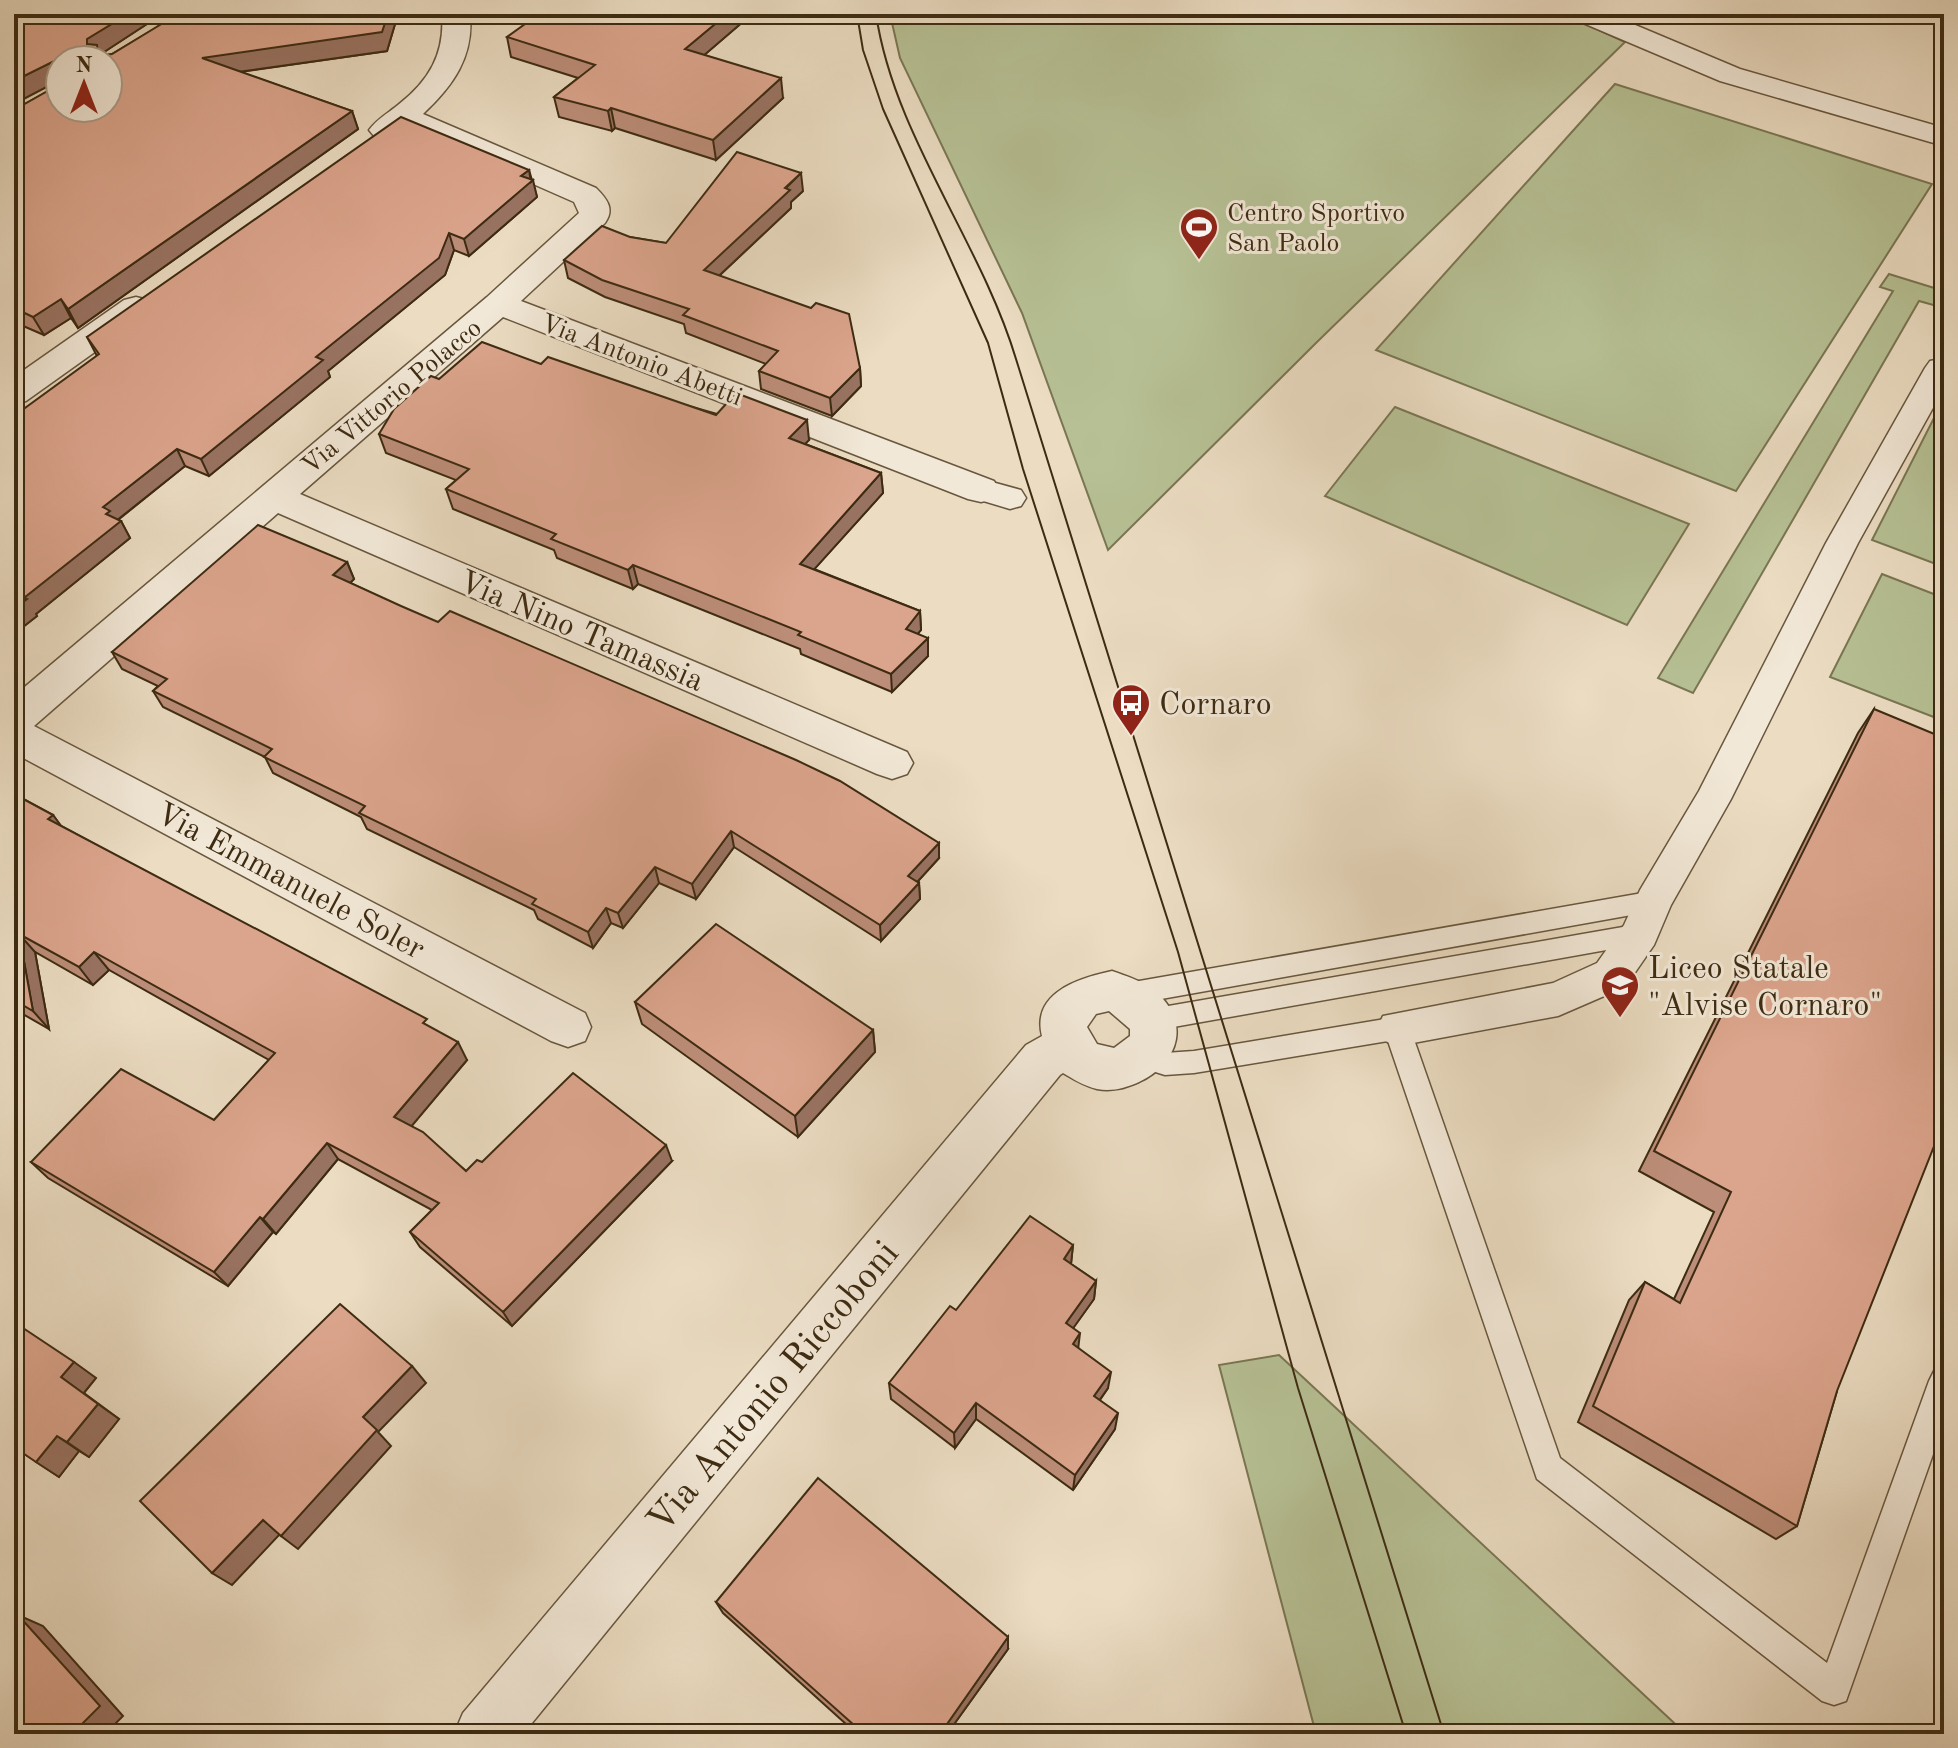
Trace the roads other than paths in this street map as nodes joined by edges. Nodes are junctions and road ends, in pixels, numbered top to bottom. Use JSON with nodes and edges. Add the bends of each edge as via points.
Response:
{"nodes":[{"id":1,"x":456,"y":14,"type":"edge"},
{"id":2,"x":1586,"y":14,"type":"edge"},
{"id":3,"x":403,"y":116,"type":"junction"},
{"id":4,"x":1944,"y":137,"type":"edge"},
{"id":5,"x":364,"y":144,"type":"edge"},
{"id":6,"x":157,"y":292,"type":"edge"},
{"id":7,"x":499,"y":304,"type":"junction"},
{"id":8,"x":1943,"y":366,"type":"edge"},
{"id":9,"x":14,"y":393,"type":"edge"},
{"id":10,"x":995,"y":494,"type":"dead end"},
{"id":11,"x":273,"y":497,"type":"junction"},
{"id":12,"x":14,"y":719,"type":"edge"},
{"id":13,"x":14,"y":734,"type":"edge"},
{"id":14,"x":892,"y":763,"type":"dead end"},
{"id":15,"x":1647,"y":917,"type":"junction"},
{"id":16,"x":1138,"y":1016,"type":"junction"},
{"id":17,"x":568,"y":1027,"type":"dead end"},
{"id":18,"x":1397,"y":1028,"type":"junction"},
{"id":19,"x":1067,"y":1046,"type":"junction"},
{"id":20,"x":1944,"y":1381,"type":"edge"},
{"id":21,"x":484,"y":1734,"type":"edge"}],
"edges":[{"from":1,"to":3,"type":"street","via":[[455,53],[446,72]]},
{"from":2,"to":4,"type":"street","via":[[1730,75]]},
{"from":3,"to":5,"type":"street"},
{"from":3,"to":7,"type":"street","name":"Via Vittorio Polacco","via":[[593,202],[591,221]]},
{"from":6,"to":9,"type":"street"},
{"from":7,"to":10,"type":"street","name":"Via Antonio Abetti"},
{"from":7,"to":11,"type":"street","name":"Via Vittorio Polacco"},
{"from":8,"to":15,"type":"street","via":[[1842,543]]},
{"from":11,"to":12,"type":"street","name":"Via Vittorio Polacco"},
{"from":11,"to":14,"type":"street","name":"Via Nino Tamassia"},
{"from":13,"to":17,"type":"street","name":"Via Emmanuele Soler"},
{"from":15,"to":16,"type":"lane"},
{"from":15,"to":16,"type":"lane"},
{"from":15,"to":18,"type":"street","via":[[1611,975],[1558,999]]},
{"from":16,"to":18,"type":"lane","via":[[1165,1064]]},
{"from":16,"to":19,"type":"street","via":[[1094,992],[1080,998],[1064,1019]]},
{"from":16,"to":19,"type":"street","via":[[1130,1065],[1088,1064]]},
{"from":18,"to":20,"type":"lane","via":[[1548,1468],[1834,1689]]},
{"from":19,"to":21,"type":"street","name":"Via Antonio Riccoboni","via":[[1043,1060]]}]}
